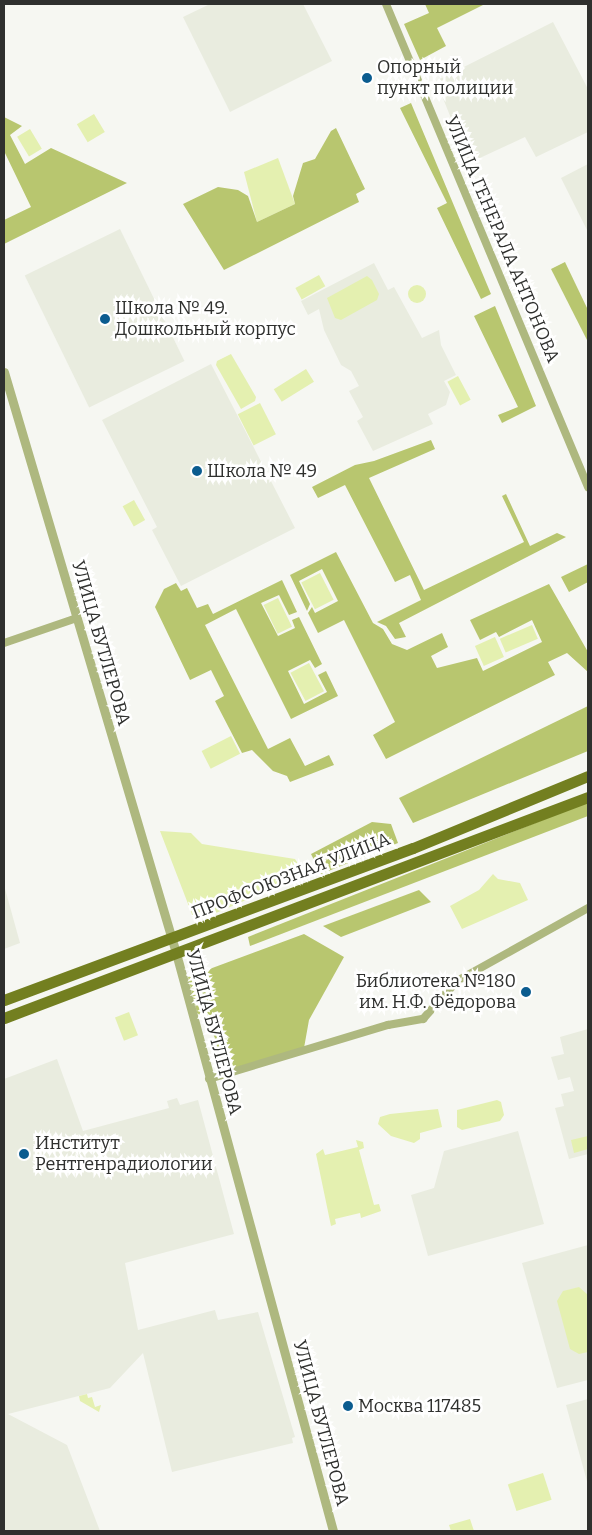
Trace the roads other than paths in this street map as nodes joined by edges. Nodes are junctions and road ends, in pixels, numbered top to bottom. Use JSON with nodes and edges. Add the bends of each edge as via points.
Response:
{"nodes":[{"id":1,"x":386,"y":4,"type":"edge"},
{"id":2,"x":4,"y":372,"type":"edge"},
{"id":3,"x":588,"y":487,"type":"edge"},
{"id":4,"x":77,"y":618,"type":"junction"},
{"id":5,"x":4,"y":643,"type":"edge"},
{"id":6,"x":588,"y":776,"type":"edge"},
{"id":7,"x":588,"y":797,"type":"edge"},
{"id":8,"x":588,"y":908,"type":"edge"},
{"id":9,"x":172,"y":940,"type":"junction"},
{"id":10,"x":176,"y":954,"type":"junction"},
{"id":11,"x":4,"y":1000,"type":"edge"},
{"id":12,"x":4,"y":1018,"type":"edge"},
{"id":13,"x":209,"y":1079,"type":"junction"},
{"id":14,"x":333,"y":1531,"type":"edge"}],
"edges":[{"from":1,"to":3,"type":"street","name":"УЛИЦА ГЕНЕРАЛА АНТОНОВА"},
{"from":2,"to":4,"type":"street","name":"УЛИЦА БУТЛЕРОВА"},
{"from":4,"to":5,"type":"street"},
{"from":4,"to":9,"type":"street","name":"УЛИЦА БУТЛЕРОВА"},
{"from":6,"to":9,"type":"main road","name":"ПРОФСОЮЗНАЯ УЛИЦА","via":[[424,844]]},
{"from":7,"to":10,"type":"main road","name":"ПРОФСОЮЗНАЯ УЛИЦА"},
{"from":8,"to":13,"type":"street","via":[[457,981],[423,1019],[388,1025]]},
{"from":9,"to":10,"type":"street","name":"УЛИЦА БУТЛЕРОВА"},
{"from":9,"to":11,"type":"main road","name":"ПРОФСОЮЗНАЯ УЛИЦА"},
{"from":10,"to":12,"type":"main road","name":"ПРОФСОЮЗНАЯ УЛИЦА"},
{"from":10,"to":13,"type":"street","name":"УЛИЦА БУТЛЕРОВА"},
{"from":13,"to":14,"type":"street","name":"УЛИЦА БУТЛЕРОВА"}]}
